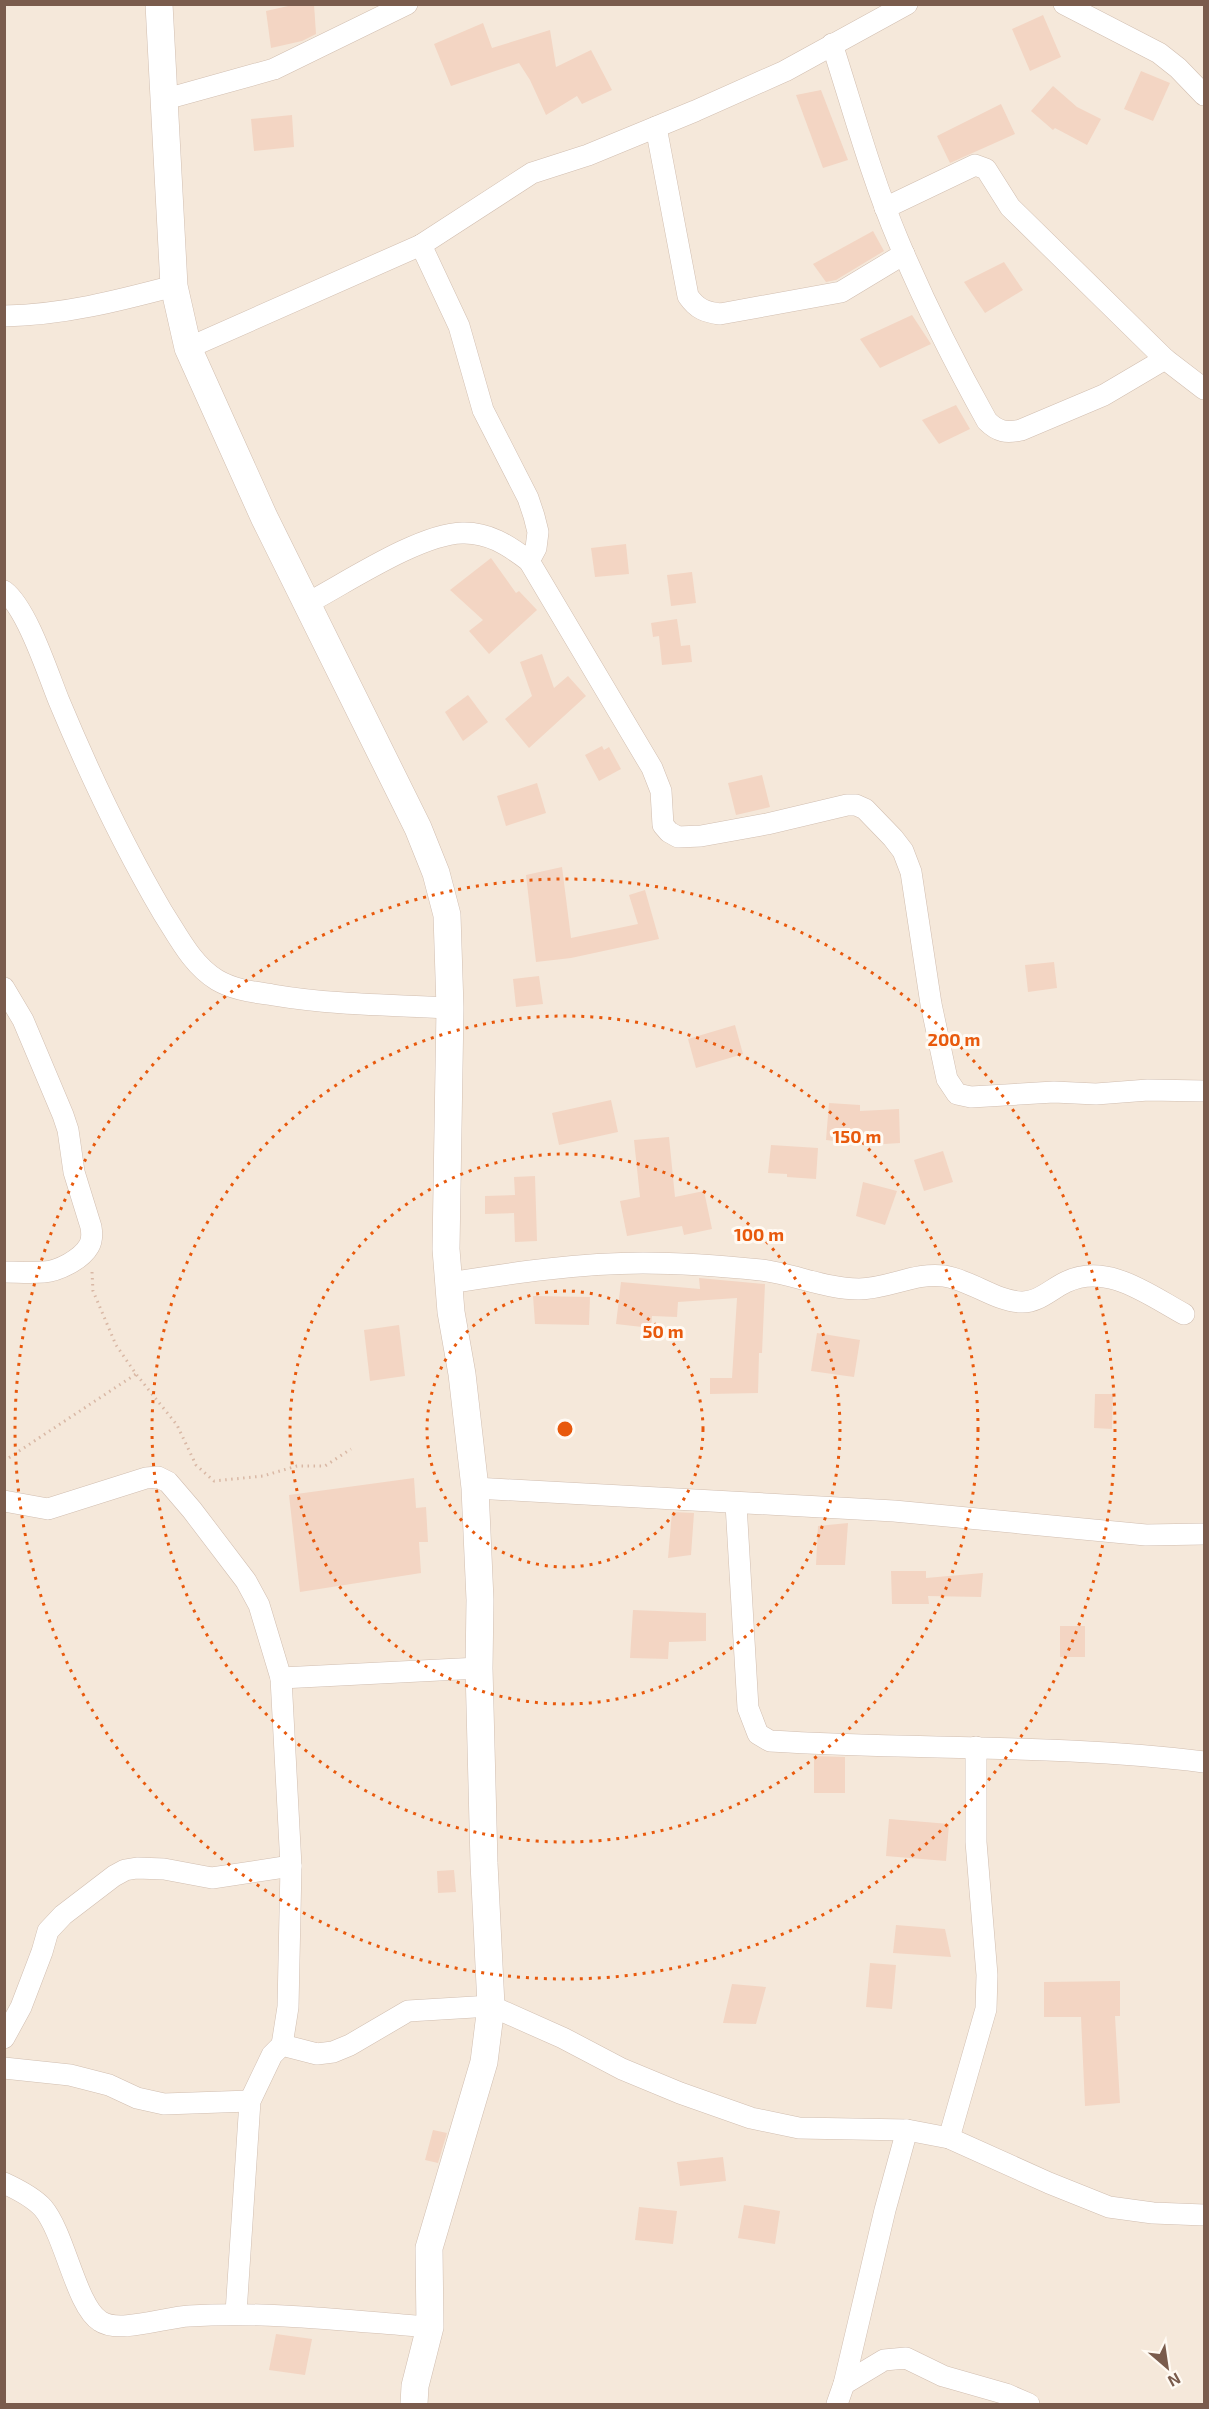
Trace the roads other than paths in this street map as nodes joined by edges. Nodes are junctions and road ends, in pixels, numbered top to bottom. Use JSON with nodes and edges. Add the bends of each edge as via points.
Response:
{"nodes":[{"id":1,"x":159,"y":4,"type":"edge"},
{"id":2,"x":407,"y":4,"type":"edge"},
{"id":3,"x":907,"y":4,"type":"edge"},
{"id":4,"x":1064,"y":4,"type":"edge"},
{"id":5,"x":832,"y":44,"type":"junction"},
{"id":6,"x":1204,"y":95,"type":"edge"},
{"id":7,"x":166,"y":99,"type":"junction"},
{"id":8,"x":656,"y":127,"type":"junction"},
{"id":9,"x":885,"y":208,"type":"junction"},
{"id":10,"x":421,"y":245,"type":"junction"},
{"id":11,"x":904,"y":254,"type":"junction"},
{"id":12,"x":174,"y":286,"type":"junction"},
{"id":13,"x":4,"y":316,"type":"edge"},
{"id":14,"x":188,"y":348,"type":"junction"},
{"id":15,"x":1165,"y":359,"type":"junction"},
{"id":16,"x":1204,"y":389,"type":"edge"},
{"id":17,"x":528,"y":561,"type":"junction"},
{"id":18,"x":4,"y":591,"type":"edge"},
{"id":19,"x":306,"y":603,"type":"junction"},
{"id":20,"x":4,"y":988,"type":"edge"},
{"id":21,"x":450,"y":1008,"type":"junction"},
{"id":22,"x":1204,"y":1091,"type":"edge"},
{"id":23,"x":4,"y":1272,"type":"edge"},
{"id":24,"x":448,"y":1283,"type":"junction"},
{"id":25,"x":1184,"y":1314,"type":"dead end"},
{"id":26,"x":475,"y":1488,"type":"junction"},
{"id":27,"x":4,"y":1501,"type":"edge"},
{"id":28,"x":736,"y":1504,"type":"junction"},
{"id":29,"x":1204,"y":1534,"type":"edge"},
{"id":30,"x":479,"y":1668,"type":"junction"},
{"id":31,"x":281,"y":1678,"type":"junction"},
{"id":32,"x":976,"y":1748,"type":"junction"},
{"id":33,"x":1204,"y":1762,"type":"edge"},
{"id":34,"x":291,"y":1866,"type":"junction"},
{"id":35,"x":491,"y":2006,"type":"junction"},
{"id":36,"x":4,"y":2038,"type":"edge"},
{"id":37,"x":282,"y":2046,"type":"junction"},
{"id":38,"x":4,"y":2068,"type":"edge"},
{"id":39,"x":250,"y":2101,"type":"junction"},
{"id":40,"x":907,"y":2130,"type":"junction"},
{"id":41,"x":949,"y":2138,"type":"junction"},
{"id":42,"x":4,"y":2183,"type":"edge"},
{"id":43,"x":1204,"y":2215,"type":"edge"},
{"id":44,"x":236,"y":2313,"type":"junction"},
{"id":45,"x":430,"y":2327,"type":"junction"},
{"id":46,"x":844,"y":2384,"type":"junction"},
{"id":47,"x":414,"y":2404,"type":"edge"},
{"id":48,"x":837,"y":2404,"type":"edge"},
{"id":49,"x":1029,"y":2404,"type":"edge"}],
"edges":[{"from":1,"to":7,"type":"street"},
{"from":2,"to":7,"type":"street","via":[[274,69]]},
{"from":3,"to":5,"type":"street"},
{"from":4,"to":6,"type":"street","via":[[1159,53]]},
{"from":5,"to":8,"type":"street","via":[[785,71]]},
{"from":5,"to":9,"type":"street"},
{"from":7,"to":12,"type":"street"},
{"from":8,"to":10,"type":"street","via":[[532,173]]},
{"from":8,"to":11,"type":"street","via":[[688,296],[695,306],[720,314],[841,292]]},
{"from":9,"to":11,"type":"street"},
{"from":9,"to":15,"type":"street","via":[[975,165],[982,166],[1010,207]]},
{"from":10,"to":14,"type":"street"},
{"from":10,"to":17,"type":"street","via":[[459,326],[483,410],[534,516],[536,548]]},
{"from":11,"to":15,"type":"street","via":[[949,352],[987,421],[996,430],[1021,430],[1104,395]]},
{"from":12,"to":13,"type":"street","via":[[96,307]]},
{"from":12,"to":14,"type":"street"},
{"from":14,"to":19,"type":"street"},
{"from":15,"to":16,"type":"street"},
{"from":17,"to":19,"type":"street","via":[[506,543],[486,536],[444,535],[397,554]]},
{"from":17,"to":22,"type":"street","via":[[652,768],[661,791],[663,825],[669,832],[678,837],[701,836],[856,805],[865,809],[893,838],[911,872],[931,1004],[947,1079],[957,1094],[971,1097]]},
{"from":18,"to":21,"type":"street","via":[[27,625],[131,856],[182,944],[198,964],[217,980],[243,990],[312,1002]]},
{"from":19,"to":21,"type":"street","via":[[418,828],[436,873],[447,915]]},
{"from":20,"to":23,"type":"street","via":[[23,1020],[68,1130],[74,1172],[91,1227],[89,1246],[78,1258],[46,1272]]},
{"from":21,"to":24,"type":"street"},
{"from":24,"to":25,"type":"street","via":[[643,1263],[763,1271],[859,1289],[915,1277],[944,1276],[1021,1302],[1034,1301],[1068,1281],[1097,1276],[1121,1280]]},
{"from":24,"to":26,"type":"street"},
{"from":26,"to":28,"type":"street"},
{"from":26,"to":30,"type":"street"},
{"from":27,"to":31,"type":"street","via":[[48,1509],[146,1478],[158,1477],[168,1482],[246,1581],[259,1605]]},
{"from":28,"to":29,"type":"street","via":[[894,1511],[1146,1534]]},
{"from":28,"to":32,"type":"street","via":[[748,1708],[758,1734],[780,1742]]},
{"from":30,"to":31,"type":"street"},
{"from":30,"to":35,"type":"street"},
{"from":31,"to":34,"type":"street"},
{"from":32,"to":33,"type":"street","via":[[1079,1750]]},
{"from":32,"to":41,"type":"street","via":[[976,1842],[987,1975],[986,2009]]},
{"from":34,"to":36,"type":"street","via":[[212,1878],[137,1868],[114,1876],[48,1931],[21,2007]]},
{"from":34,"to":37,"type":"street","via":[[288,2007]]},
{"from":35,"to":37,"type":"street","via":[[408,2011],[333,2052],[317,2054]]},
{"from":35,"to":40,"type":"street","via":[[622,2069],[751,2118],[799,2128]]},
{"from":35,"to":45,"type":"street","via":[[484,2062],[429,2248]]},
{"from":37,"to":39,"type":"street","via":[[272,2055]]},
{"from":38,"to":39,"type":"street","via":[[70,2075],[164,2104]]},
{"from":39,"to":44,"type":"street"},
{"from":40,"to":41,"type":"street"},
{"from":40,"to":46,"type":"street"},
{"from":41,"to":43,"type":"street","via":[[1108,2206]]},
{"from":42,"to":44,"type":"street","via":[[43,2208],[65,2249],[88,2308],[100,2322],[118,2327],[172,2317]]},
{"from":44,"to":45,"type":"street"},
{"from":45,"to":47,"type":"street"},
{"from":46,"to":48,"type":"street"},
{"from":46,"to":49,"type":"street","via":[[884,2360],[906,2358],[944,2376]]}]}
